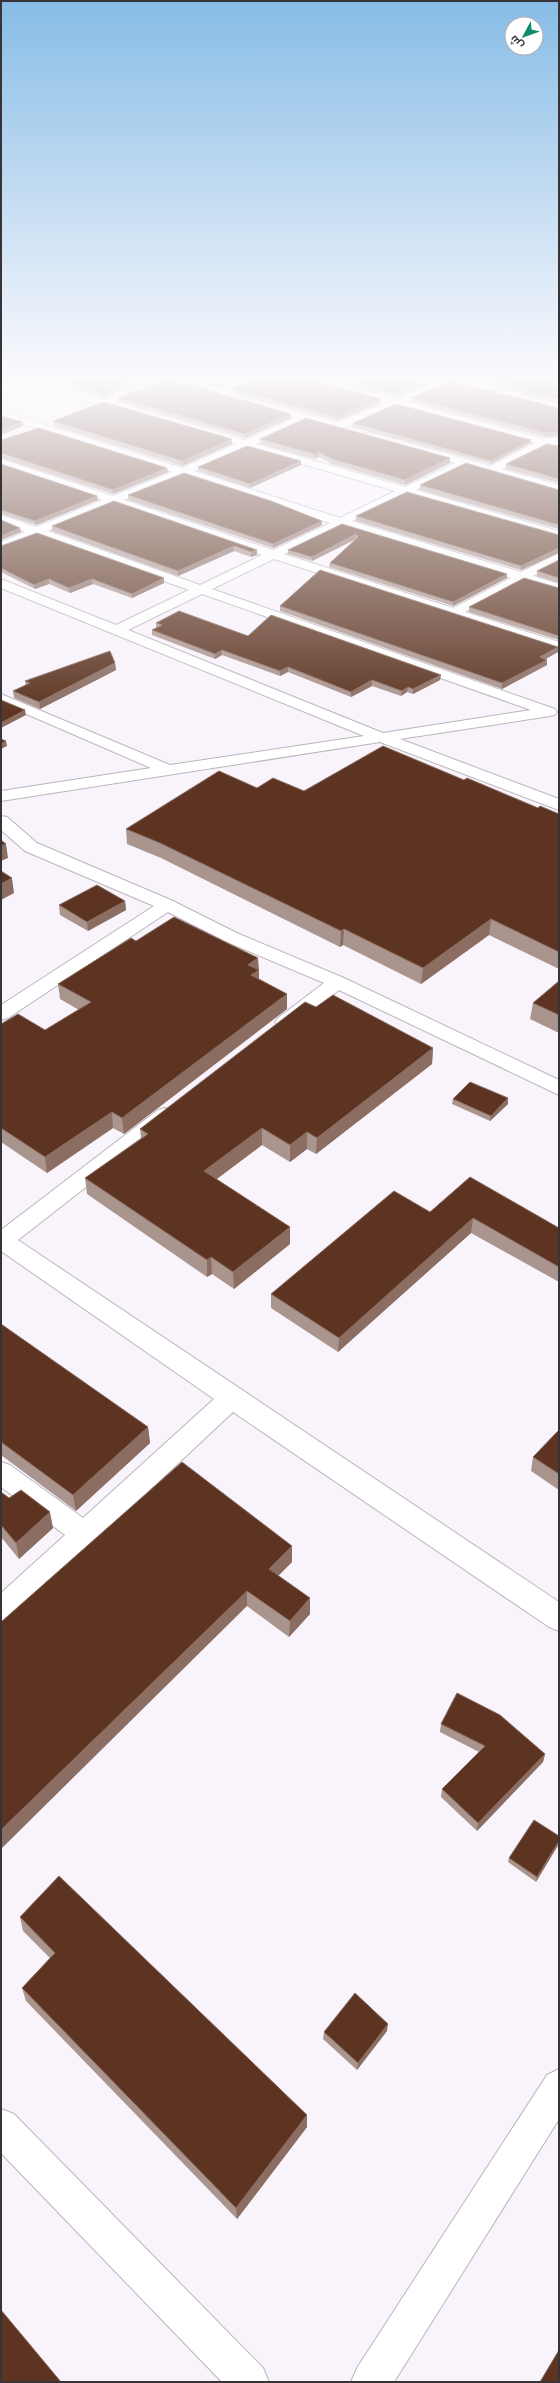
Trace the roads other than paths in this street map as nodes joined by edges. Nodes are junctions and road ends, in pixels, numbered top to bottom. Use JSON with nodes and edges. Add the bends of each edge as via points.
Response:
{"nodes":[{"id":1,"x":96,"y":492,"type":"edge"},
{"id":2,"x":129,"y":492,"type":"edge"},
{"id":3,"x":250,"y":492,"type":"edge"},
{"id":4,"x":402,"y":492,"type":"edge"},
{"id":5,"x":408,"y":492,"type":"edge"},
{"id":6,"x":114,"y":498,"type":"junction"},
{"id":7,"x":1,"y":519,"type":"edge"},
{"id":8,"x":341,"y":522,"type":"junction"},
{"id":9,"x":35,"y":531,"type":"junction"},
{"id":10,"x":559,"y":535,"type":"edge"},
{"id":11,"x":1,"y":546,"type":"edge"},
{"id":12,"x":275,"y":555,"type":"junction"},
{"id":13,"x":559,"y":557,"type":"edge"},
{"id":14,"x":523,"y":577,"type":"junction"},
{"id":15,"x":5,"y":588,"type":"edge"},
{"id":16,"x":559,"y":588,"type":"edge"},
{"id":17,"x":203,"y":589,"type":"junction"},
{"id":18,"x":454,"y":613,"type":"junction"},
{"id":19,"x":118,"y":629,"type":"junction"},
{"id":20,"x":559,"y":647,"type":"edge"},
{"id":21,"x":1,"y":698,"type":"edge"},
{"id":22,"x":555,"y":711,"type":"edge"},
{"id":23,"x":384,"y":738,"type":"junction"},
{"id":24,"x":168,"y":770,"type":"junction"},
{"id":25,"x":1,"y":796,"type":"edge"},
{"id":26,"x":559,"y":805,"type":"edge"},
{"id":27,"x":1,"y":821,"type":"edge"},
{"id":28,"x":167,"y":905,"type":"junction"},
{"id":29,"x":337,"y":982,"type":"junction"},
{"id":30,"x":1,"y":1014,"type":"edge"},
{"id":31,"x":268,"y":1036,"type":"edge"},
{"id":32,"x":559,"y":1088,"type":"edge"},
{"id":33,"x":179,"y":1104,"type":"edge"},
{"id":34,"x":2,"y":1240,"type":"edge"},
{"id":35,"x":232,"y":1398,"type":"junction"},
{"id":36,"x":1,"y":1473,"type":"edge"},
{"id":37,"x":84,"y":1534,"type":"junction"},
{"id":38,"x":1,"y":1611,"type":"edge"},
{"id":39,"x":559,"y":1618,"type":"edge"},
{"id":40,"x":559,"y":2087,"type":"edge"},
{"id":41,"x":1,"y":2127,"type":"edge"},
{"id":42,"x":249,"y":2382,"type":"edge"},
{"id":43,"x":372,"y":2382,"type":"edge"}],
"edges":[{"from":1,"to":6,"type":"street"},
{"from":2,"to":6,"type":"street"},
{"from":3,"to":8,"type":"street"},
{"from":4,"to":8,"type":"street"},
{"from":5,"to":10,"type":"street"},
{"from":6,"to":9,"type":"street"},
{"from":6,"to":12,"type":"street"},
{"from":7,"to":9,"type":"street"},
{"from":8,"to":12,"type":"street"},
{"from":8,"to":14,"type":"street"},
{"from":9,"to":11,"type":"street"},
{"from":9,"to":17,"type":"street"},
{"from":12,"to":17,"type":"street"},
{"from":12,"to":18,"type":"street"},
{"from":13,"to":14,"type":"street"},
{"from":14,"to":16,"type":"street"},
{"from":14,"to":18,"type":"street"},
{"from":15,"to":19,"type":"street"},
{"from":17,"to":19,"type":"street"},
{"from":17,"to":22,"type":"street"},
{"from":18,"to":20,"type":"street"},
{"from":19,"to":23,"type":"street"},
{"from":21,"to":24,"type":"street"},
{"from":22,"to":23,"type":"street"},
{"from":23,"to":24,"type":"street"},
{"from":23,"to":26,"type":"street"},
{"from":24,"to":25,"type":"street"},
{"from":27,"to":28,"type":"street","via":[[31,847]]},
{"from":28,"to":29,"type":"street","via":[[233,938]]},
{"from":28,"to":30,"type":"street"},
{"from":29,"to":31,"type":"street"},
{"from":29,"to":32,"type":"street"},
{"from":33,"to":34,"type":"street"},
{"from":34,"to":35,"type":"street"},
{"from":35,"to":37,"type":"street"},
{"from":35,"to":39,"type":"street"},
{"from":36,"to":37,"type":"street"},
{"from":37,"to":38,"type":"street"},
{"from":40,"to":43,"type":"street"},
{"from":41,"to":42,"type":"street"}]}
